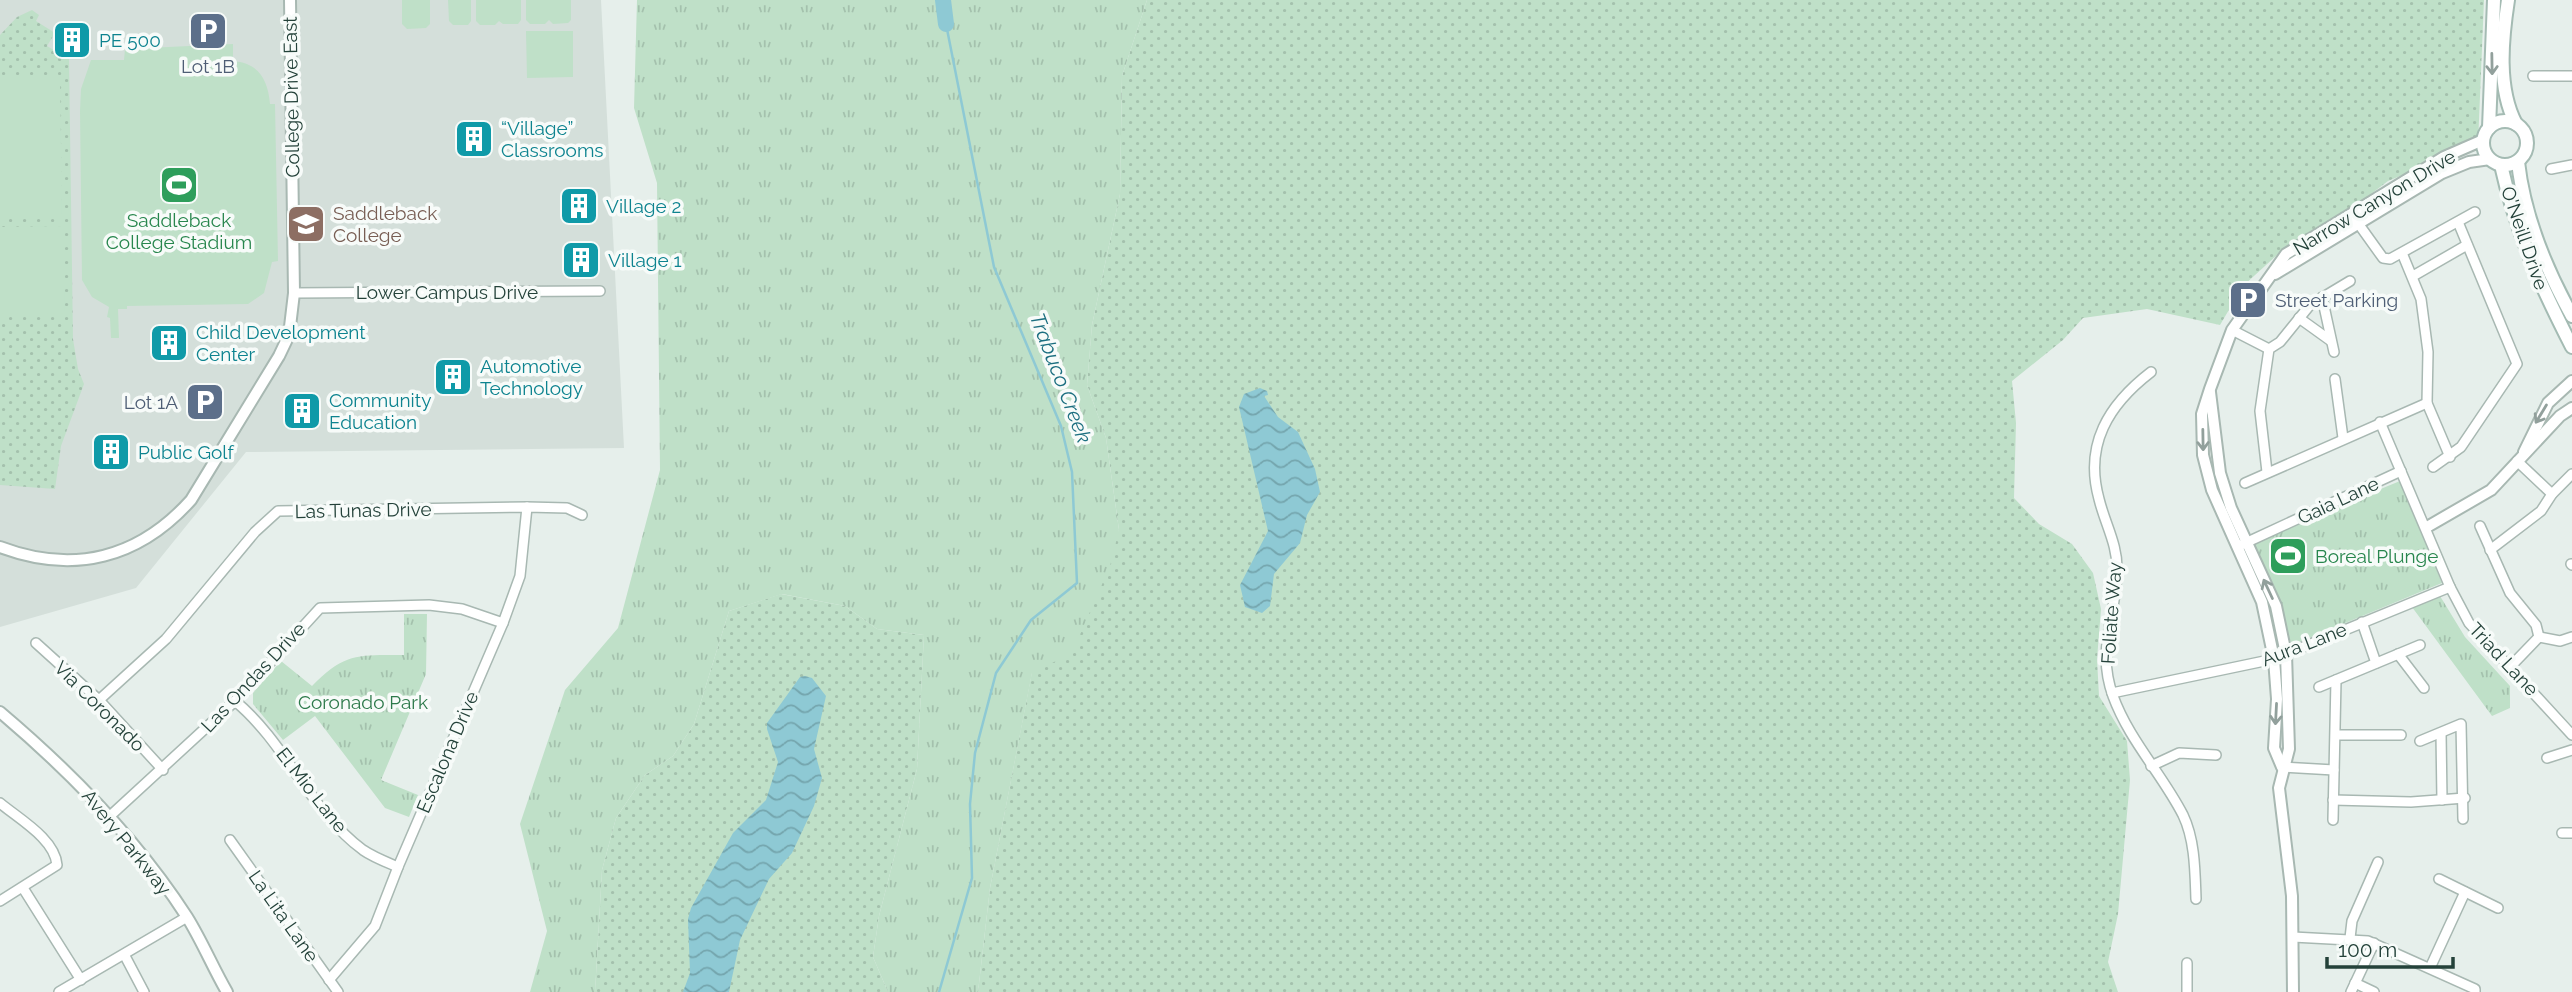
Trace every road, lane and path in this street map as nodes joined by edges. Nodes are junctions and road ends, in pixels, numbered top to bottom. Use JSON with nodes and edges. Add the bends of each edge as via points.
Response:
{"nodes":[{"id":1,"x":290,"y":0,"type":"edge"},
{"id":2,"x":2494,"y":0,"type":"edge"},
{"id":3,"x":2508,"y":0,"type":"edge"},
{"id":4,"x":2533,"y":76,"type":"dead end"},
{"id":5,"x":2572,"y":76,"type":"edge"},
{"id":6,"x":2516,"y":124,"type":"junction"},
{"id":7,"x":2486,"y":134,"type":"junction"},
{"id":8,"x":2496,"y":162,"type":"junction"},
{"id":9,"x":2518,"y":162,"type":"junction"},
{"id":10,"x":2572,"y":165,"type":"edge"},
{"id":11,"x":2551,"y":169,"type":"dead end"},
{"id":12,"x":2474,"y":212,"type":"dead end"},
{"id":13,"x":2355,"y":220,"type":"junction"},
{"id":14,"x":2458,"y":222,"type":"junction"},
{"id":15,"x":2467,"y":245,"type":"junction"},
{"id":16,"x":2402,"y":253,"type":"junction"},
{"id":17,"x":2413,"y":276,"type":"junction"},
{"id":18,"x":2350,"y":281,"type":"dead end"},
{"id":19,"x":600,"y":291,"type":"dead end"},
{"id":20,"x":294,"y":293,"type":"junction"},
{"id":21,"x":2322,"y":297,"type":"junction"},
{"id":22,"x":2572,"y":317,"type":"edge"},
{"id":23,"x":2299,"y":318,"type":"junction"},
{"id":24,"x":2232,"y":330,"type":"junction"},
{"id":25,"x":2331,"y":341,"type":"junction"},
{"id":26,"x":2572,"y":347,"type":"edge"},
{"id":27,"x":2269,"y":349,"type":"junction"},
{"id":28,"x":2334,"y":352,"type":"dead end"},
{"id":29,"x":2151,"y":372,"type":"dead end"},
{"id":30,"x":2335,"y":379,"type":"dead end"},
{"id":31,"x":2572,"y":381,"type":"edge"},
{"id":32,"x":2427,"y":403,"type":"junction"},
{"id":33,"x":2572,"y":408,"type":"edge"},
{"id":34,"x":2380,"y":422,"type":"junction"},
{"id":35,"x":2343,"y":438,"type":"junction"},
{"id":36,"x":2450,"y":457,"type":"junction"},
{"id":37,"x":2520,"y":458,"type":"junction"},
{"id":38,"x":2433,"y":467,"type":"dead end"},
{"id":39,"x":2402,"y":471,"type":"junction"},
{"id":40,"x":2267,"y":472,"type":"junction"},
{"id":41,"x":2571,"y":476,"type":"edge"},
{"id":42,"x":2245,"y":483,"type":"dead end"},
{"id":43,"x":2552,"y":494,"type":"junction"},
{"id":44,"x":527,"y":507,"type":"junction"},
{"id":45,"x":582,"y":515,"type":"dead end"},
{"id":46,"x":2480,"y":526,"type":"dead end"},
{"id":47,"x":2427,"y":527,"type":"junction"},
{"id":48,"x":2242,"y":545,"type":"junction"},
{"id":49,"x":0,"y":547,"type":"edge"},
{"id":50,"x":2490,"y":550,"type":"junction"},
{"id":51,"x":2450,"y":587,"type":"junction"},
{"id":52,"x":2362,"y":622,"type":"junction"},
{"id":53,"x":503,"y":624,"type":"junction"},
{"id":54,"x":2539,"y":637,"type":"junction"},
{"id":55,"x":2572,"y":637,"type":"edge"},
{"id":56,"x":36,"y":643,"type":"dead end"},
{"id":57,"x":2420,"y":645,"type":"dead end"},
{"id":58,"x":2286,"y":654,"type":"junction"},
{"id":59,"x":2398,"y":654,"type":"junction"},
{"id":60,"x":2274,"y":659,"type":"junction"},
{"id":61,"x":2376,"y":663,"type":"junction"},
{"id":62,"x":2510,"y":667,"type":"junction"},
{"id":63,"x":2336,"y":680,"type":"junction"},
{"id":64,"x":2319,"y":687,"type":"dead end"},
{"id":65,"x":2424,"y":688,"type":"dead end"},
{"id":66,"x":2112,"y":693,"type":"junction"},
{"id":67,"x":99,"y":700,"type":"junction"},
{"id":68,"x":235,"y":701,"type":"junction"},
{"id":69,"x":0,"y":712,"type":"edge"},
{"id":70,"x":2441,"y":733,"type":"junction"},
{"id":71,"x":2572,"y":733,"type":"edge"},
{"id":72,"x":2401,"y":735,"type":"dead end"},
{"id":73,"x":2336,"y":736,"type":"junction"},
{"id":74,"x":2420,"y":741,"type":"dead end"},
{"id":75,"x":2572,"y":750,"type":"edge"},
{"id":76,"x":2216,"y":755,"type":"dead end"},
{"id":77,"x":2547,"y":758,"type":"dead end"},
{"id":78,"x":2151,"y":766,"type":"junction"},
{"id":79,"x":2282,"y":767,"type":"junction"},
{"id":80,"x":163,"y":770,"type":"junction"},
{"id":81,"x":2334,"y":770,"type":"junction"},
{"id":82,"x":2465,"y":798,"type":"junction"},
{"id":83,"x":2333,"y":800,"type":"junction"},
{"id":84,"x":2442,"y":800,"type":"junction"},
{"id":85,"x":0,"y":803,"type":"edge"},
{"id":86,"x":110,"y":816,"type":"junction"},
{"id":87,"x":2463,"y":819,"type":"dead end"},
{"id":88,"x":2333,"y":820,"type":"dead end"},
{"id":89,"x":230,"y":840,"type":"dead end"},
{"id":90,"x":2378,"y":862,"type":"dead end"},
{"id":91,"x":398,"y":867,"type":"junction"},
{"id":92,"x":2440,"y":879,"type":"dead end"},
{"id":93,"x":23,"y":888,"type":"junction"},
{"id":94,"x":2465,"y":892,"type":"junction"},
{"id":95,"x":2196,"y":899,"type":"dead end"},
{"id":96,"x":0,"y":901,"type":"edge"},
{"id":97,"x":2498,"y":908,"type":"dead end"},
{"id":98,"x":187,"y":917,"type":"junction"},
{"id":99,"x":2293,"y":937,"type":"junction"},
{"id":100,"x":2350,"y":937,"type":"junction"},
{"id":101,"x":2374,"y":943,"type":"junction"},
{"id":102,"x":125,"y":956,"type":"junction"},
{"id":103,"x":2187,"y":963,"type":"dead end"},
{"id":104,"x":2430,"y":968,"type":"junction"},
{"id":105,"x":81,"y":980,"type":"junction"},
{"id":106,"x":329,"y":980,"type":"junction"},
{"id":107,"x":2353,"y":988,"type":"edge"},
{"id":108,"x":2475,"y":990,"type":"edge"},
{"id":109,"x":59,"y":992,"type":"edge"},
{"id":110,"x":144,"y":992,"type":"edge"},
{"id":111,"x":228,"y":992,"type":"edge"},
{"id":112,"x":338,"y":992,"type":"edge"},
{"id":113,"x":2187,"y":992,"type":"edge"},
{"id":114,"x":2292,"y":992,"type":"edge"},
{"id":115,"x":2374,"y":992,"type":"edge"}],
"edges":[{"from":1,"to":20,"type":"street","name":"College Drive East"},
{"from":2,"to":7,"type":"main road","name":"O'Neill Drive","one_way":true},
{"from":3,"to":6,"type":"main road","name":"O'Neill Drive","via":[[2504,78],[2508,109]]},
{"from":4,"to":5,"type":"street"},
{"from":6,"to":7,"type":"main road","via":[[2502,121]]},
{"from":6,"to":9,"type":"main road","name":"O'Neill Drive","via":[[2528,142]]},
{"from":7,"to":8,"type":"main road","name":"O'Neill Drive"},
{"from":7,"to":13,"type":"street","name":"Narrow Canyon Drive"},
{"from":8,"to":9,"type":"main road","name":"O'Neill Drive"},
{"from":8,"to":13,"type":"street","name":"Narrow Canyon Drive","via":[[2469,162],[2442,173]]},
{"from":8,"to":26,"type":"main road","name":"O'Neill Drive","via":[[2528,259]]},
{"from":9,"to":22,"type":"main road","name":"O'Neill Drive","via":[[2543,258]]},
{"from":10,"to":11,"type":"street"},
{"from":12,"to":14,"type":"street"},
{"from":13,"to":16,"type":"street","via":[[2383,258]]},
{"from":13,"to":24,"type":"street","name":"Narrow Canyon Drive","via":[[2275,274]]},
{"from":14,"to":15,"type":"street"},
{"from":14,"to":16,"type":"street"},
{"from":15,"to":17,"type":"street"},
{"from":15,"to":36,"type":"street","via":[[2517,364],[2479,425]]},
{"from":16,"to":17,"type":"street"},
{"from":17,"to":32,"type":"street","via":[[2428,352]]},
{"from":18,"to":21,"type":"street"},
{"from":19,"to":20,"type":"street","name":"Lower Campus Drive"},
{"from":20,"to":49,"type":"street","name":"College Drive East","via":[[289,335],[279,356],[191,500],[173,520],[151,537],[87,560],[38,559]]},
{"from":21,"to":23,"type":"street"},
{"from":21,"to":25,"type":"street"},
{"from":23,"to":25,"type":"street"},
{"from":23,"to":27,"type":"street"},
{"from":24,"to":27,"type":"street"},
{"from":24,"to":48,"type":"street","name":"Narrow Canyon Drive","via":[[2202,414],[2203,455],[2212,490]]},
{"from":25,"to":28,"type":"street"},
{"from":27,"to":40,"type":"street","via":[[2260,411]]},
{"from":29,"to":66,"type":"street","name":"Foliate Way","via":[[2131,387],[2113,411],[2098,438],[2092,464],[2115,546],[2117,571],[2104,664]]},
{"from":30,"to":35,"type":"street"},
{"from":31,"to":37,"type":"street","one_way":true,"via":[[2548,403]]},
{"from":32,"to":34,"type":"street"},
{"from":32,"to":36,"type":"street"},
{"from":33,"to":37,"type":"street"},
{"from":34,"to":35,"type":"street"},
{"from":34,"to":39,"type":"street","name":"Triad Lane"},
{"from":35,"to":40,"type":"street"},
{"from":36,"to":38,"type":"street"},
{"from":37,"to":43,"type":"street"},
{"from":37,"to":47,"type":"street","via":[[2491,490]]},
{"from":39,"to":47,"type":"street","name":"Triad Lane"},
{"from":39,"to":48,"type":"street","name":"Gaia Lane"},
{"from":40,"to":42,"type":"street"},
{"from":41,"to":43,"type":"street"},
{"from":43,"to":50,"type":"street","via":[[2541,511]]},
{"from":44,"to":45,"type":"street","name":"Las Tunas Drive","via":[[567,508]]},
{"from":44,"to":53,"type":"street","name":"Escalona Drive","via":[[520,576]]},
{"from":44,"to":67,"type":"street","name":"Las Tunas Drive","via":[[278,511],[166,639]]},
{"from":46,"to":50,"type":"street"},
{"from":47,"to":51,"type":"street","name":"Triad Lane"},
{"from":58,"to":48,"type":"street","name":"Narrow Canyon Drive","one_way":true,"via":[[2276,606]]},
{"from":48,"to":60,"type":"street","name":"Narrow Canyon Drive","via":[[2262,601]]},
{"from":50,"to":54,"type":"street","via":[[2510,593],[2536,625]]},
{"from":51,"to":52,"type":"street","name":"Aura Lane"},
{"from":51,"to":62,"type":"street","name":"Triad Lane","via":[[2469,623]]},
{"from":52,"to":58,"type":"street","name":"Aura Lane"},
{"from":52,"to":61,"type":"street"},
{"from":53,"to":68,"type":"street","name":"Las Ondas Drive","via":[[462,609],[429,606],[320,608]]},
{"from":53,"to":91,"type":"street","name":"Escalona Drive"},
{"from":54,"to":55,"type":"street","via":[[2560,641]]},
{"from":54,"to":62,"type":"street"},
{"from":56,"to":67,"type":"street","name":"Via Coronado"},
{"from":57,"to":59,"type":"street"},
{"from":58,"to":60,"type":"street","name":"Aura Lane"},
{"from":58,"to":79,"type":"street","name":"Narrow Canyon Drive","via":[[2289,748]]},
{"from":59,"to":61,"type":"street"},
{"from":59,"to":65,"type":"street"},
{"from":60,"to":66,"type":"street","name":"Aura Lane"},
{"from":60,"to":79,"type":"street","name":"Narrow Canyon Drive","one_way":true,"via":[[2274,748]]},
{"from":61,"to":63,"type":"street"},
{"from":62,"to":71,"type":"street","name":"Triad Lane"},
{"from":63,"to":64,"type":"street"},
{"from":63,"to":73,"type":"street"},
{"from":66,"to":78,"type":"street","name":"Foliate Way","via":[[2122,720]]},
{"from":67,"to":80,"type":"street","name":"Via Coronado"},
{"from":68,"to":80,"type":"street","name":"Las Ondas Drive"},
{"from":68,"to":91,"type":"street","name":"El Mio Lane","via":[[259,720],[338,828],[364,851]]},
{"from":69,"to":86,"type":"street","name":"Avery Parkway","via":[[65,767]]},
{"from":70,"to":74,"type":"street"},
{"from":70,"to":82,"type":"street","via":[[2461,724]]},
{"from":70,"to":84,"type":"street"},
{"from":72,"to":73,"type":"street"},
{"from":73,"to":81,"type":"street"},
{"from":75,"to":77,"type":"street"},
{"from":76,"to":78,"type":"street","via":[[2179,753]]},
{"from":78,"to":95,"type":"street","name":"Foliate Way","via":[[2184,816],[2195,858]]},
{"from":79,"to":81,"type":"street"},
{"from":79,"to":99,"type":"street","name":"Narrow Canyon Drive","via":[[2279,788],[2289,852]]},
{"from":80,"to":86,"type":"street","name":"Las Ondas Drive"},
{"from":81,"to":83,"type":"street"},
{"from":82,"to":84,"type":"street"},
{"from":82,"to":87,"type":"street"},
{"from":83,"to":84,"type":"street"},
{"from":83,"to":88,"type":"street"},
{"from":85,"to":93,"type":"street","via":[[57,855],[57,865]]},
{"from":86,"to":98,"type":"street","name":"Avery Parkway"},
{"from":89,"to":106,"type":"street","name":"La Lita Lane"},
{"from":90,"to":100,"type":"street","via":[[2352,921]]},
{"from":91,"to":106,"type":"street","name":"Escalona Drive","via":[[375,926]]},
{"from":92,"to":94,"type":"street"},
{"from":93,"to":96,"type":"street"},
{"from":93,"to":105,"type":"street"},
{"from":94,"to":97,"type":"street"},
{"from":94,"to":104,"type":"street"},
{"from":98,"to":102,"type":"street"},
{"from":98,"to":111,"type":"street","name":"Avery Parkway"},
{"from":99,"to":100,"type":"street"},
{"from":99,"to":114,"type":"street","name":"Narrow Canyon Drive"},
{"from":100,"to":101,"type":"street"},
{"from":101,"to":104,"type":"street"},
{"from":101,"to":107,"type":"street"},
{"from":102,"to":105,"type":"street"},
{"from":102,"to":110,"type":"street"},
{"from":103,"to":113,"type":"street"},
{"from":104,"to":108,"type":"street"},
{"from":105,"to":109,"type":"street"},
{"from":106,"to":112,"type":"street","name":"La Lita Lane"},
{"from":107,"to":115,"type":"street"}]}
